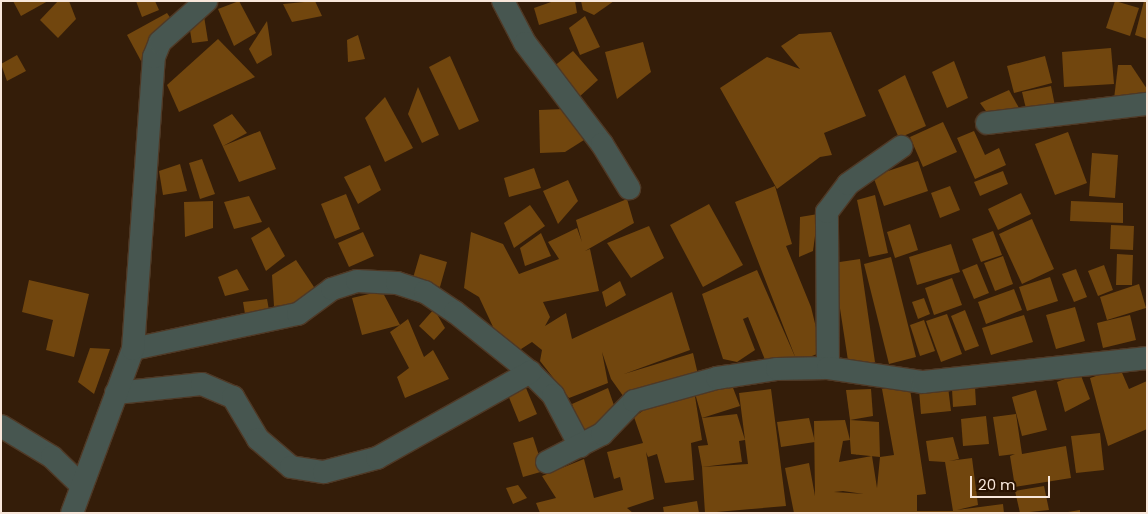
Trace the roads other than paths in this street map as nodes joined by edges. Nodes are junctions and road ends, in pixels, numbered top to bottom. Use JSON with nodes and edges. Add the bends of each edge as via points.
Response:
{"nodes":[{"id":1,"x":503,"y":1,"type":"edge"},
{"id":2,"x":195,"y":4,"type":"edge"},
{"id":3,"x":1147,"y":104,"type":"edge"},
{"id":4,"x":986,"y":123,"type":"dead end"},
{"id":5,"x":901,"y":147,"type":"dead end"},
{"id":6,"x":629,"y":188,"type":"dead end"},
{"id":7,"x":133,"y":349,"type":"junction"},
{"id":8,"x":1147,"y":358,"type":"edge"},
{"id":9,"x":828,"y":368,"type":"junction"},
{"id":10,"x":530,"y":372,"type":"junction"},
{"id":11,"x":116,"y":393,"type":"junction"},
{"id":12,"x":1,"y":426,"type":"edge"},
{"id":13,"x":580,"y":446,"type":"junction"},
{"id":14,"x":547,"y":462,"type":"dead end"},
{"id":15,"x":80,"y":484,"type":"junction"},
{"id":16,"x":72,"y":513,"type":"edge"}],
"edges":[{"from":1,"to":6,"type":"street","via":[[524,43],[602,144]]},
{"from":2,"to":7,"type":"street","via":[[160,42],[149,84],[147,198]]},
{"from":3,"to":4,"type":"street"},
{"from":5,"to":9,"type":"street","via":[[848,184],[827,212]]},
{"from":7,"to":10,"type":"street","via":[[298,314],[332,289],[374,281],[425,292]]},
{"from":7,"to":11,"type":"street"},
{"from":8,"to":9,"type":"street","via":[[923,382]]},
{"from":9,"to":13,"type":"street","via":[[754,372],[647,396],[626,406],[613,425]]},
{"from":10,"to":11,"type":"street","via":[[377,458],[324,472],[291,467],[258,439],[233,397],[202,384]]},
{"from":10,"to":13,"type":"street","via":[[552,395]]},
{"from":11,"to":15,"type":"street"},
{"from":12,"to":15,"type":"street","via":[[52,457]]},
{"from":13,"to":14,"type":"street"},
{"from":15,"to":16,"type":"street"}]}
